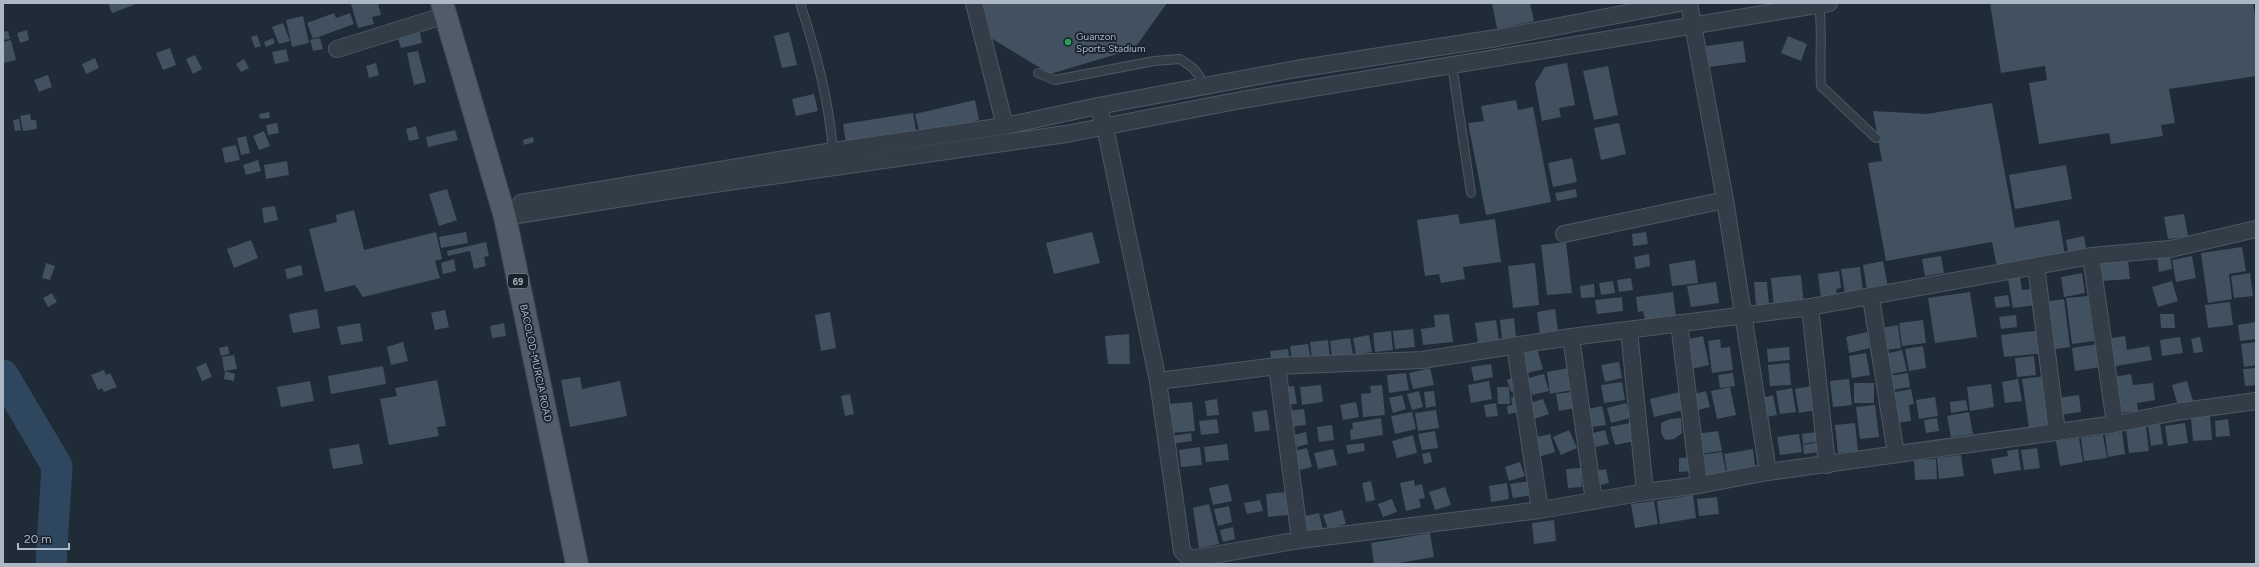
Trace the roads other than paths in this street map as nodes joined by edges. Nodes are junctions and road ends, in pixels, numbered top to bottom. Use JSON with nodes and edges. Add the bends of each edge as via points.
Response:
{"nodes":[{"id":1,"x":800,"y":3,"type":"edge"},
{"id":2,"x":974,"y":3,"type":"edge"},
{"id":3,"x":1680,"y":3,"type":"edge"},
{"id":4,"x":1690,"y":3,"type":"edge"},
{"id":5,"x":1824,"y":4,"type":"edge"},
{"id":6,"x":444,"y":9,"type":"edge"},
{"id":7,"x":1693,"y":25,"type":"junction"},
{"id":8,"x":337,"y":49,"type":"dead end"},
{"id":9,"x":1452,"y":65,"type":"junction"},
{"id":10,"x":1038,"y":73,"type":"dead end"},
{"id":11,"x":1201,"y":87,"type":"junction"},
{"id":12,"x":1098,"y":106,"type":"junction"},
{"id":13,"x":1005,"y":126,"type":"junction"},
{"id":14,"x":1105,"y":127,"type":"junction"},
{"id":15,"x":1876,"y":138,"type":"dead end"},
{"id":16,"x":833,"y":151,"type":"junction"},
{"id":17,"x":812,"y":163,"type":"junction"},
{"id":18,"x":1471,"y":193,"type":"dead end"},
{"id":19,"x":1726,"y":200,"type":"junction"},
{"id":20,"x":504,"y":212,"type":"junction"},
{"id":21,"x":2256,"y":232,"type":"edge"},
{"id":22,"x":1564,"y":234,"type":"dead end"},
{"id":23,"x":2091,"y":256,"type":"junction"},
{"id":24,"x":2036,"y":266,"type":"junction"},
{"id":25,"x":1871,"y":298,"type":"junction"},
{"id":26,"x":1810,"y":307,"type":"junction"},
{"id":27,"x":1744,"y":315,"type":"junction"},
{"id":28,"x":1679,"y":323,"type":"junction"},
{"id":29,"x":1629,"y":330,"type":"junction"},
{"id":30,"x":1571,"y":337,"type":"junction"},
{"id":31,"x":1515,"y":346,"type":"junction"},
{"id":32,"x":1277,"y":366,"type":"junction"},
{"id":33,"x":1158,"y":381,"type":"junction"},
{"id":34,"x":2256,"y":401,"type":"edge"},
{"id":35,"x":2115,"y":424,"type":"junction"},
{"id":36,"x":2057,"y":432,"type":"junction"},
{"id":37,"x":1896,"y":454,"type":"junction"},
{"id":38,"x":1827,"y":465,"type":"junction"},
{"id":39,"x":1768,"y":472,"type":"junction"},
{"id":40,"x":1700,"y":485,"type":"junction"},
{"id":41,"x":1645,"y":492,"type":"junction"},
{"id":42,"x":1594,"y":501,"type":"junction"},
{"id":43,"x":1540,"y":510,"type":"junction"},
{"id":44,"x":1300,"y":540,"type":"junction"},
{"id":45,"x":577,"y":564,"type":"edge"}],
"edges":[{"from":1,"to":16,"type":"lane","via":[[829,107]]},
{"from":2,"to":13,"type":"street"},
{"from":3,"to":11,"type":"street","via":[[1497,38],[1296,69]]},
{"from":4,"to":7,"type":"street"},
{"from":5,"to":7,"type":"street"},
{"from":5,"to":15,"type":"lane","via":[[1819,56],[1821,86]]},
{"from":6,"to":8,"type":"street"},
{"from":6,"to":20,"type":"main road","name":"BACOLOD-MURCIA ROAD","number":"69"},
{"from":7,"to":9,"type":"street"},
{"from":7,"to":19,"type":"street"},
{"from":9,"to":14,"type":"street","via":[[1241,100]]},
{"from":9,"to":18,"type":"lane"},
{"from":10,"to":11,"type":"lane","via":[[1055,80],[1154,61],[1180,59],[1193,68],[1200,77]]},
{"from":11,"to":12,"type":"street"},
{"from":12,"to":13,"type":"street"},
{"from":12,"to":14,"type":"street"},
{"from":13,"to":16,"type":"street"},
{"from":14,"to":17,"type":"street"},
{"from":14,"to":33,"type":"street"},
{"from":16,"to":17,"type":"street"},
{"from":17,"to":20,"type":"street"},
{"from":19,"to":22,"type":"street"},
{"from":19,"to":27,"type":"street"},
{"from":20,"to":45,"type":"main road","name":"BACOLOD-MURCIA ROAD","number":"69"},
{"from":21,"to":23,"type":"street","via":[[2170,249]]},
{"from":23,"to":24,"type":"street"},
{"from":23,"to":35,"type":"street"},
{"from":24,"to":25,"type":"street"},
{"from":24,"to":36,"type":"street"},
{"from":25,"to":26,"type":"street"},
{"from":25,"to":37,"type":"street"},
{"from":26,"to":27,"type":"street"},
{"from":26,"to":38,"type":"street"},
{"from":27,"to":28,"type":"street"},
{"from":27,"to":39,"type":"street"},
{"from":28,"to":29,"type":"street"},
{"from":28,"to":40,"type":"street"},
{"from":29,"to":30,"type":"street"},
{"from":29,"to":41,"type":"street"},
{"from":30,"to":31,"type":"street"},
{"from":30,"to":42,"type":"street"},
{"from":31,"to":32,"type":"street","via":[[1422,360]]},
{"from":31,"to":43,"type":"street"},
{"from":32,"to":33,"type":"street"},
{"from":32,"to":44,"type":"street"},
{"from":33,"to":44,"type":"street","via":[[1182,551],[1190,559],[1199,559]]},
{"from":34,"to":35,"type":"street","via":[[2176,412]]},
{"from":35,"to":36,"type":"street"},
{"from":36,"to":37,"type":"street"},
{"from":37,"to":38,"type":"street"},
{"from":38,"to":39,"type":"street"},
{"from":39,"to":40,"type":"street"},
{"from":40,"to":41,"type":"street"},
{"from":41,"to":42,"type":"street"},
{"from":42,"to":43,"type":"street"},
{"from":43,"to":44,"type":"street"}]}
